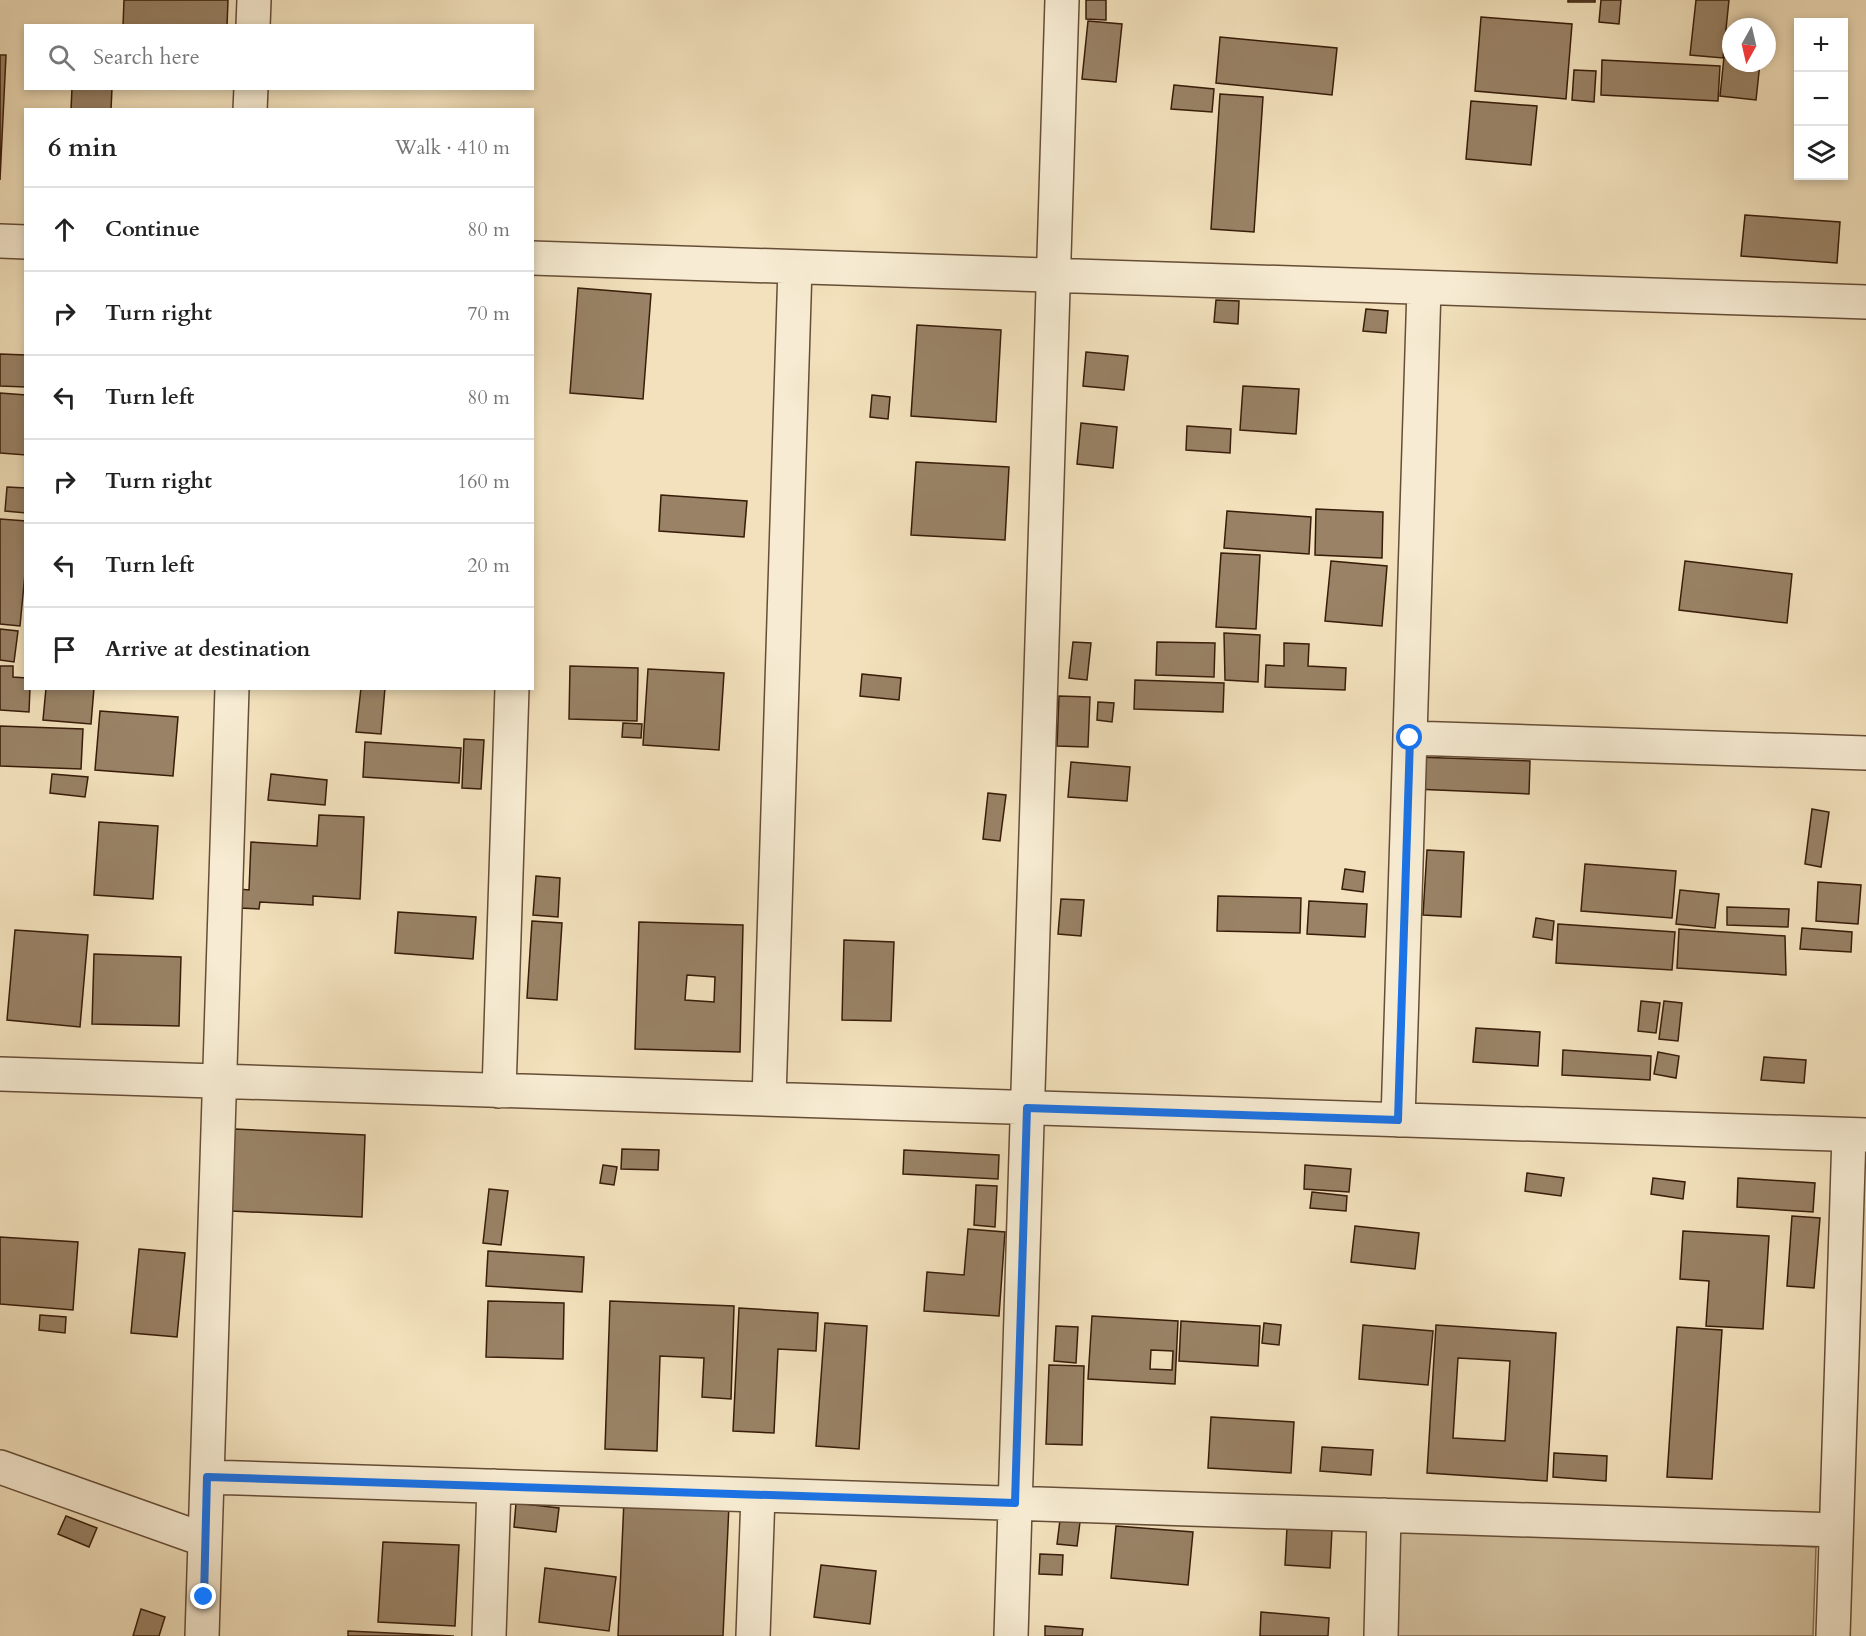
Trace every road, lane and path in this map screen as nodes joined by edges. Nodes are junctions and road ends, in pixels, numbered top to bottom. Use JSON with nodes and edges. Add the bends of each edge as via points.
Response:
{"nodes":[{"id":1,"x":254,"y":0,"type":"edge"},
{"id":2,"x":1062,"y":0,"type":"edge"},
{"id":3,"x":253,"y":24,"type":"edge"},
{"id":4,"x":251,"y":90,"type":"edge"},
{"id":5,"x":250,"y":108,"type":"edge"},
{"id":6,"x":0,"y":241,"type":"edge"},
{"id":7,"x":24,"y":242,"type":"edge"},
{"id":8,"x":534,"y":258,"type":"edge"},
{"id":9,"x":795,"y":267,"type":"junction"},
{"id":10,"x":1053,"y":276,"type":"junction"},
{"id":11,"x":1424,"y":288,"type":"junction"},
{"id":12,"x":1866,"y":302,"type":"edge"},
{"id":13,"x":232,"y":690,"type":"edge"},
{"id":14,"x":512,"y":690,"type":"edge"},
{"id":15,"x":1410,"y":738,"type":"junction"},
{"id":16,"x":1866,"y":753,"type":"edge"},
{"id":17,"x":0,"y":1074,"type":"edge"},
{"id":18,"x":219,"y":1081,"type":"junction"},
{"id":19,"x":499,"y":1091,"type":"junction"},
{"id":20,"x":769,"y":1099,"type":"junction"},
{"id":21,"x":1027,"y":1108,"type":"junction"},
{"id":22,"x":1398,"y":1120,"type":"junction"},
{"id":23,"x":1857,"y":1135,"type":"edge"},
{"id":24,"x":0,"y":1467,"type":"edge"},
{"id":25,"x":207,"y":1477,"type":"junction"},
{"id":26,"x":494,"y":1486,"type":"junction"},
{"id":27,"x":758,"y":1495,"type":"junction"},
{"id":28,"x":1015,"y":1503,"type":"junction"},
{"id":29,"x":1384,"y":1515,"type":"junction"},
{"id":30,"x":1836,"y":1530,"type":"junction"},
{"id":31,"x":205,"y":1540,"type":"junction"},
{"id":32,"x":204,"y":1597,"type":"junction"},
{"id":33,"x":191,"y":1636,"type":"edge"},
{"id":34,"x":202,"y":1636,"type":"edge"},
{"id":35,"x":489,"y":1636,"type":"edge"},
{"id":36,"x":753,"y":1636,"type":"edge"},
{"id":37,"x":1011,"y":1636,"type":"edge"},
{"id":38,"x":1381,"y":1636,"type":"edge"},
{"id":39,"x":1833,"y":1636,"type":"edge"}],
"edges":[{"from":1,"to":3,"type":"street"},
{"from":2,"to":10,"type":"street"},
{"from":4,"to":5,"type":"street"},
{"from":6,"to":7,"type":"street"},
{"from":8,"to":9,"type":"street"},
{"from":9,"to":10,"type":"street"},
{"from":9,"to":20,"type":"street"},
{"from":10,"to":11,"type":"street"},
{"from":10,"to":21,"type":"street"},
{"from":11,"to":12,"type":"street"},
{"from":11,"to":15,"type":"street"},
{"from":13,"to":18,"type":"street"},
{"from":14,"to":19,"type":"street"},
{"from":15,"to":16,"type":"street"},
{"from":15,"to":22,"type":"street"},
{"from":17,"to":18,"type":"street"},
{"from":18,"to":19,"type":"street"},
{"from":18,"to":25,"type":"street"},
{"from":19,"to":20,"type":"street"},
{"from":20,"to":21,"type":"street"},
{"from":21,"to":22,"type":"street"},
{"from":21,"to":28,"type":"street"},
{"from":22,"to":23,"type":"street"},
{"from":23,"to":30,"type":"street"},
{"from":24,"to":31,"type":"street"},
{"from":25,"to":26,"type":"street"},
{"from":25,"to":31,"type":"street"},
{"from":26,"to":27,"type":"street"},
{"from":26,"to":35,"type":"street"},
{"from":27,"to":28,"type":"street"},
{"from":27,"to":36,"type":"street"},
{"from":28,"to":29,"type":"street"},
{"from":28,"to":37,"type":"street"},
{"from":29,"to":30,"type":"street"},
{"from":29,"to":38,"type":"street"},
{"from":30,"to":39,"type":"street"},
{"from":31,"to":32,"type":"street"},
{"from":32,"to":33,"type":"street"},
{"from":32,"to":34,"type":"street"}]}
